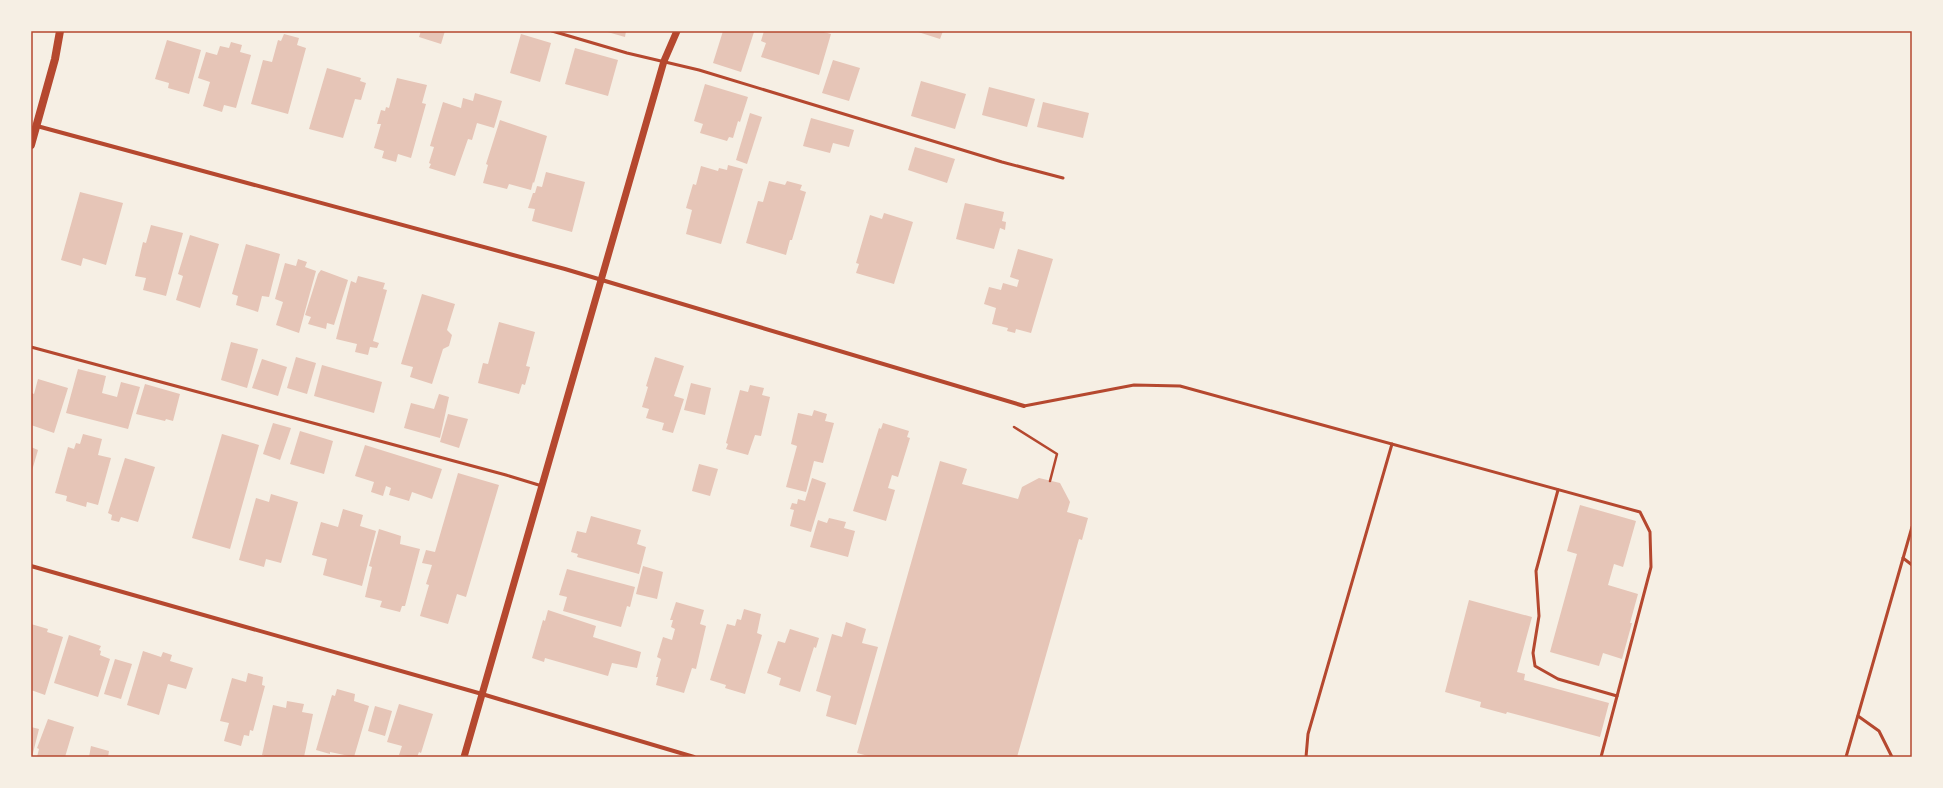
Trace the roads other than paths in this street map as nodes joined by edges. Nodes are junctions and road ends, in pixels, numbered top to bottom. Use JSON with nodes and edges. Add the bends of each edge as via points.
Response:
{"nodes":[{"id":1,"x":60,"y":31,"type":"edge"},
{"id":2,"x":552,"y":31,"type":"edge"},
{"id":3,"x":677,"y":31,"type":"edge"},
{"id":4,"x":664,"y":61,"type":"junction"},
{"id":5,"x":37,"y":126,"type":"junction"},
{"id":6,"x":31,"y":145,"type":"edge"},
{"id":7,"x":1063,"y":178,"type":"dead end"},
{"id":8,"x":600,"y":280,"type":"junction"},
{"id":9,"x":31,"y":347,"type":"edge"},
{"id":10,"x":1024,"y":406,"type":"joint"},
{"id":11,"x":1392,"y":444,"type":"junction"},
{"id":12,"x":542,"y":486,"type":"junction"},
{"id":13,"x":1558,"y":490,"type":"junction"},
{"id":14,"x":1912,"y":527,"type":"edge"},
{"id":15,"x":1903,"y":558,"type":"junction"},
{"id":16,"x":1912,"y":565,"type":"edge"},
{"id":17,"x":31,"y":566,"type":"edge"},
{"id":18,"x":482,"y":694,"type":"junction"},
{"id":19,"x":1617,"y":696,"type":"junction"},
{"id":20,"x":1858,"y":716,"type":"junction"},
{"id":21,"x":464,"y":757,"type":"edge"},
{"id":22,"x":694,"y":757,"type":"edge"},
{"id":23,"x":1306,"y":757,"type":"edge"},
{"id":24,"x":1600,"y":757,"type":"edge"},
{"id":25,"x":1846,"y":757,"type":"edge"},
{"id":26,"x":1892,"y":757,"type":"edge"}],
"edges":[{"from":1,"to":5,"type":"main road"},
{"from":2,"to":4,"type":"lane"},
{"from":3,"to":4,"type":"street"},
{"from":4,"to":7,"type":"lane"},
{"from":4,"to":8,"type":"street"},
{"from":5,"to":6,"type":"main road"},
{"from":5,"to":8,"type":"street"},
{"from":8,"to":10,"type":"street"},
{"from":8,"to":12,"type":"street"},
{"from":9,"to":12,"type":"lane","via":[[506,474]]},
{"from":10,"to":11,"type":"lane","via":[[1134,385],[1180,386]]},
{"from":11,"to":13,"type":"lane"},
{"from":11,"to":23,"type":"lane","via":[[1308,734]]},
{"from":12,"to":18,"type":"street"},
{"from":13,"to":19,"type":"lane","via":[[1536,571],[1539,616],[1533,653],[1535,666],[1558,679]]},
{"from":13,"to":19,"type":"lane","via":[[1640,512],[1650,532],[1651,567]]},
{"from":14,"to":15,"type":"lane"},
{"from":15,"to":16,"type":"lane"},
{"from":15,"to":20,"type":"lane"},
{"from":17,"to":18,"type":"street"},
{"from":18,"to":21,"type":"street"},
{"from":18,"to":22,"type":"street"},
{"from":19,"to":24,"type":"lane"},
{"from":20,"to":25,"type":"lane"},
{"from":20,"to":26,"type":"lane","via":[[1879,731]]}]}
